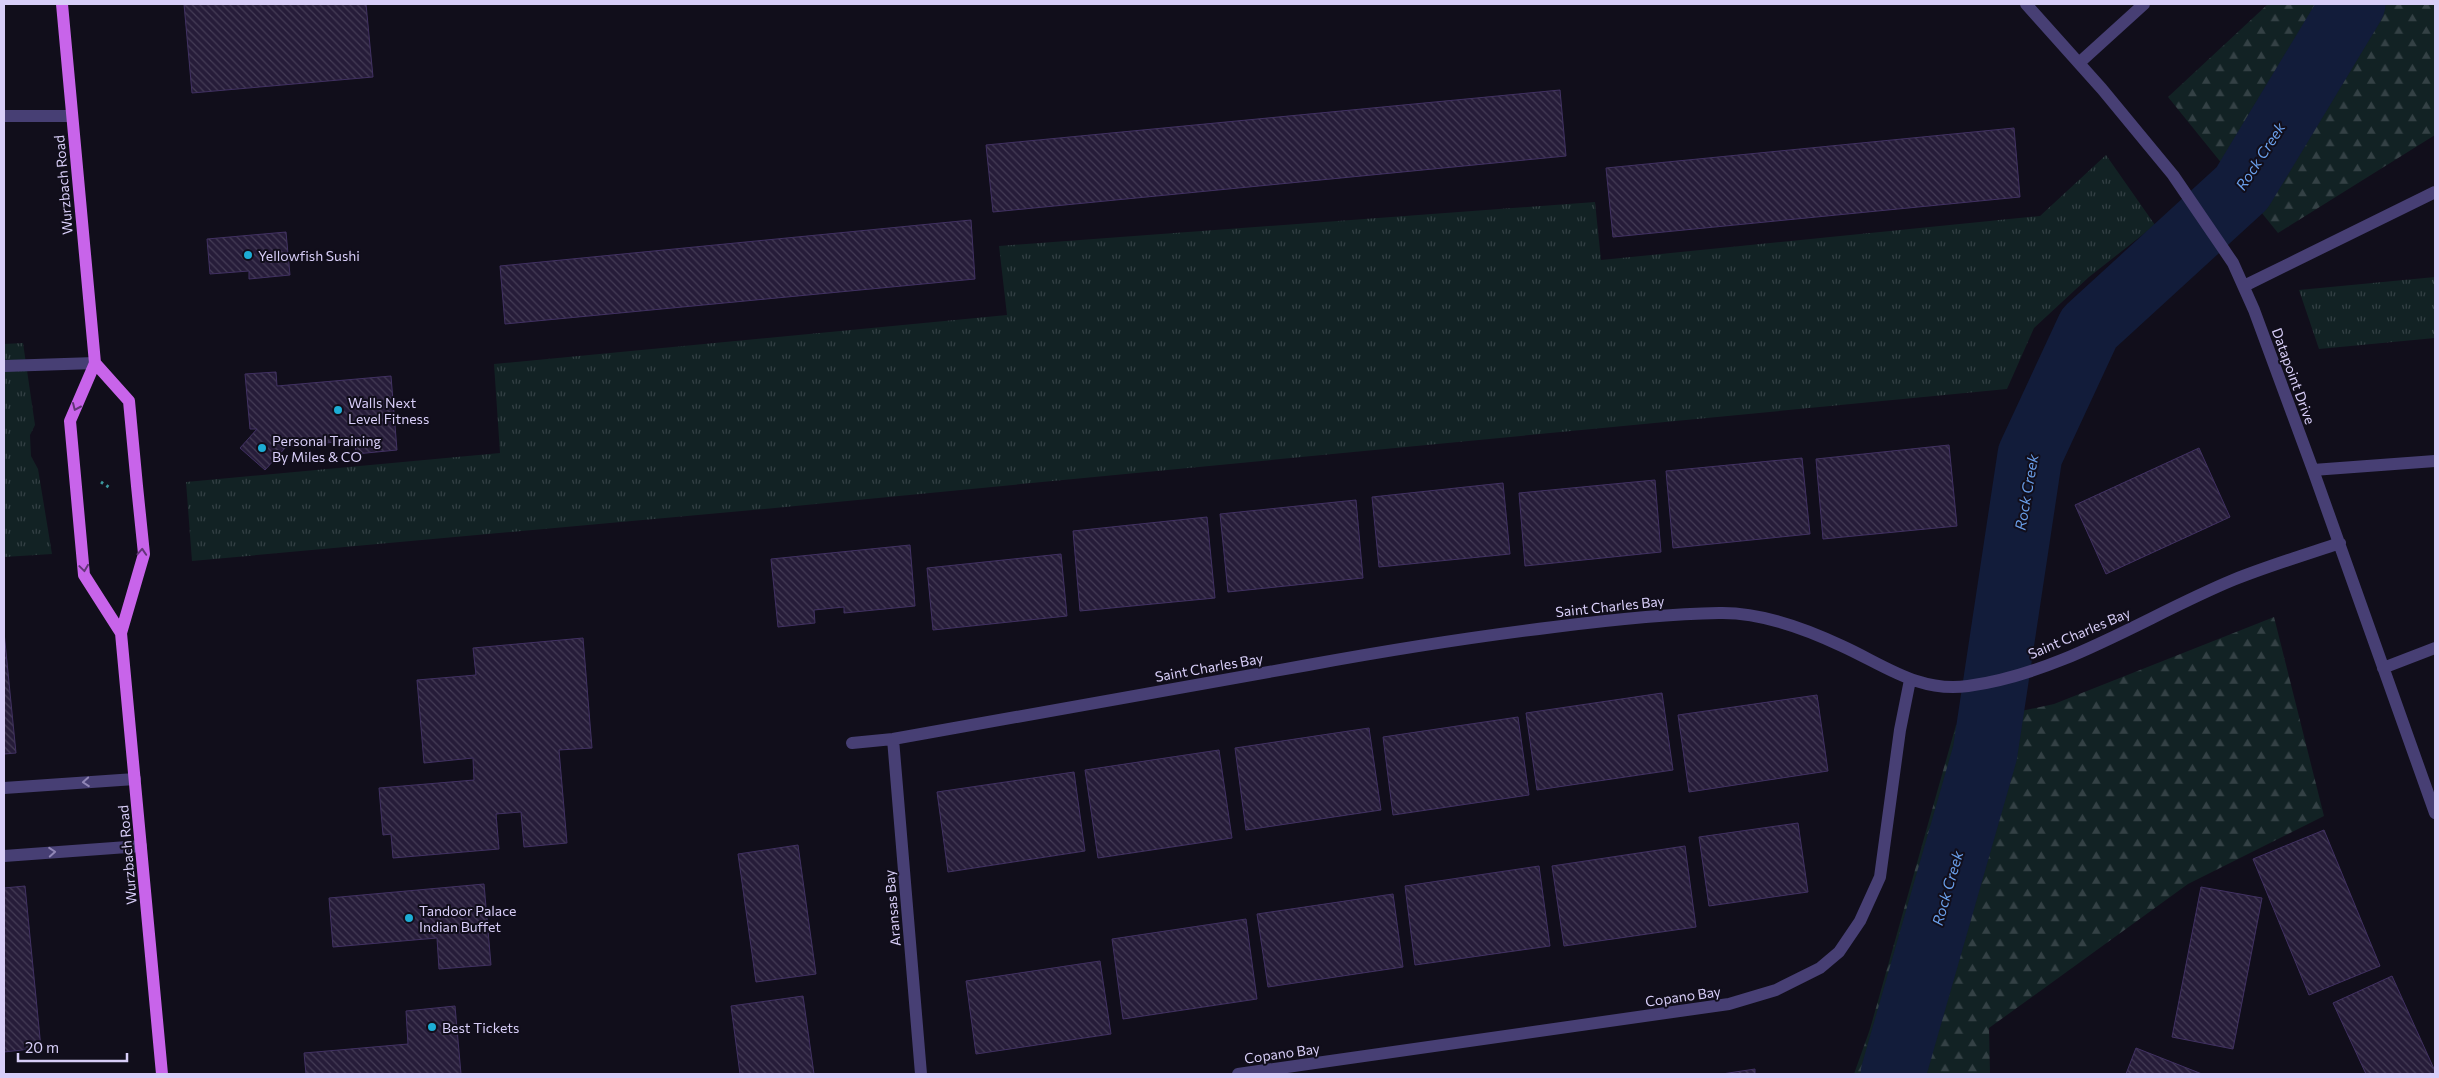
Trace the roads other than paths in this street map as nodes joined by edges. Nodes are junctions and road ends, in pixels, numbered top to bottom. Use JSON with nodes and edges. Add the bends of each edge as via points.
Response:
{"nodes":[{"id":1,"x":62,"y":4,"type":"edge"},
{"id":2,"x":2026,"y":4,"type":"edge"},
{"id":3,"x":2144,"y":4,"type":"edge"},
{"id":4,"x":2079,"y":63,"type":"junction"},
{"id":5,"x":4,"y":116,"type":"edge"},
{"id":6,"x":72,"y":116,"type":"junction"},
{"id":7,"x":2435,"y":192,"type":"edge"},
{"id":8,"x":2244,"y":286,"type":"junction"},
{"id":9,"x":95,"y":362,"type":"junction"},
{"id":10,"x":4,"y":366,"type":"edge"},
{"id":11,"x":2435,"y":461,"type":"edge"},
{"id":12,"x":2313,"y":470,"type":"junction"},
{"id":13,"x":2340,"y":543,"type":"junction"},
{"id":14,"x":121,"y":633,"type":"junction"},
{"id":15,"x":2435,"y":648,"type":"edge"},
{"id":16,"x":2383,"y":668,"type":"junction"},
{"id":17,"x":1910,"y":680,"type":"junction"},
{"id":18,"x":893,"y":739,"type":"junction"},
{"id":19,"x":852,"y":744,"type":"dead end"},
{"id":20,"x":135,"y":779,"type":"junction"},
{"id":21,"x":4,"y":788,"type":"edge"},
{"id":22,"x":2435,"y":813,"type":"edge"},
{"id":23,"x":141,"y":846,"type":"junction"},
{"id":24,"x":4,"y":856,"type":"edge"},
{"id":25,"x":162,"y":1074,"type":"edge"},
{"id":26,"x":921,"y":1074,"type":"edge"},
{"id":27,"x":1238,"y":1074,"type":"edge"}],
"edges":[{"from":1,"to":6,"type":"main road","name":"Wurzbach Road"},
{"from":2,"to":4,"type":"street","name":"Datapoint Drive"},
{"from":3,"to":4,"type":"street"},
{"from":4,"to":8,"type":"street","name":"Datapoint Drive","via":[[2173,175],[2233,263]]},
{"from":5,"to":6,"type":"street"},
{"from":6,"to":9,"type":"main road","name":"Wurzbach Road"},
{"from":7,"to":8,"type":"street"},
{"from":8,"to":12,"type":"street","name":"Datapoint Drive"},
{"from":9,"to":10,"type":"street"},
{"from":9,"to":14,"type":"main road","name":"Wurzbach Road","one_way":true,"via":[[70,421],[84,575]]},
{"from":14,"to":9,"type":"main road","name":"Wurzbach Road","one_way":true,"via":[[144,554],[138,486],[129,401]]},
{"from":11,"to":12,"type":"street"},
{"from":12,"to":13,"type":"street","name":"Datapoint Drive"},
{"from":13,"to":16,"type":"street","name":"Datapoint Drive"},
{"from":13,"to":17,"type":"street","name":"Saint Charles Bay","via":[[2234,580],[2057,662],[2022,674],[1966,686],[1939,686]]},
{"from":14,"to":20,"type":"main road","name":"Wurzbach Road"},
{"from":15,"to":16,"type":"street"},
{"from":16,"to":22,"type":"street","name":"Datapoint Drive"},
{"from":17,"to":18,"type":"street","name":"Saint Charles Bay","via":[[1793,625],[1724,612],[1689,614],[1441,641]]},
{"from":17,"to":27,"type":"street","name":"Copano Bay","via":[[1880,877],[1839,952],[1820,968],[1776,990],[1729,1004]]},
{"from":18,"to":19,"type":"street","name":"Saint Charles Bay"},
{"from":18,"to":26,"type":"street","name":"Aransas Bay"},
{"from":20,"to":21,"type":"street","one_way":true},
{"from":20,"to":23,"type":"main road","name":"Wurzbach Road"},
{"from":24,"to":23,"type":"street","one_way":true},
{"from":23,"to":25,"type":"main road","name":"Wurzbach Road"}]}
